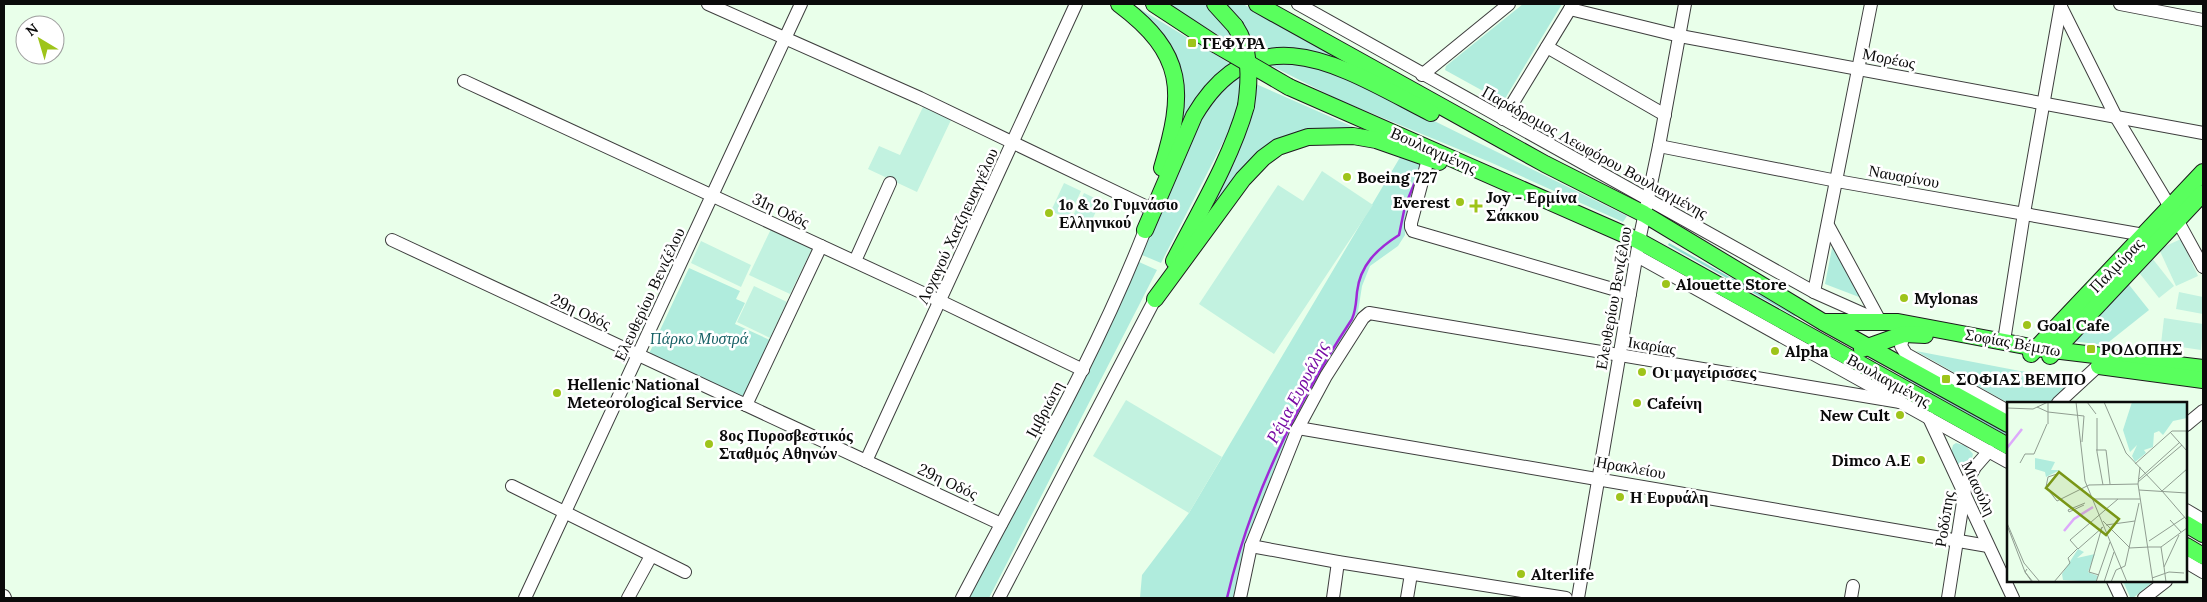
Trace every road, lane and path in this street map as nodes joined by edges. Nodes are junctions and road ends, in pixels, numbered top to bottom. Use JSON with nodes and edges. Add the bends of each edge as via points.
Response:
{"nodes":[{"id":1,"x":708,"y":4,"type":"edge"},
{"id":2,"x":801,"y":4,"type":"edge"},
{"id":3,"x":1076,"y":4,"type":"edge"},
{"id":4,"x":1119,"y":4,"type":"edge"},
{"id":5,"x":1154,"y":4,"type":"edge"},
{"id":6,"x":1214,"y":4,"type":"edge"},
{"id":7,"x":1257,"y":4,"type":"edge"},
{"id":8,"x":1298,"y":4,"type":"edge"},
{"id":9,"x":1509,"y":4,"type":"edge"},
{"id":10,"x":1685,"y":4,"type":"edge"},
{"id":11,"x":1871,"y":4,"type":"edge"},
{"id":12,"x":2120,"y":4,"type":"edge"},
{"id":13,"x":2061,"y":5,"type":"edge"},
{"id":14,"x":1571,"y":6,"type":"edge"},
{"id":15,"x":2203,"y":20,"type":"edge"},
{"id":16,"x":1680,"y":36,"type":"junction"},
{"id":17,"x":784,"y":39,"type":"junction"},
{"id":18,"x":1546,"y":47,"type":"junction"},
{"id":19,"x":1858,"y":68,"type":"junction"},
{"id":20,"x":1422,"y":75,"type":"junction"},
{"id":21,"x":464,"y":81,"type":"dead end"},
{"id":22,"x":2043,"y":104,"type":"junction"},
{"id":23,"x":1666,"y":115,"type":"junction"},
{"id":24,"x":2116,"y":117,"type":"junction"},
{"id":25,"x":1503,"y":119,"type":"junction"},
{"id":26,"x":2203,"y":133,"type":"edge"},
{"id":27,"x":1013,"y":141,"type":"junction"},
{"id":28,"x":1660,"y":146,"type":"junction"},
{"id":29,"x":1428,"y":160,"type":"junction"},
{"id":30,"x":1545,"y":164,"type":"junction"},
{"id":31,"x":1481,"y":171,"type":"junction"},
{"id":32,"x":2203,"y":172,"type":"edge"},
{"id":33,"x":1837,"y":181,"type":"junction"},
{"id":34,"x":890,"y":183,"type":"dead end"},
{"id":35,"x":2203,"y":193,"type":"edge"},
{"id":36,"x":712,"y":196,"type":"junction"},
{"id":37,"x":1646,"y":206,"type":"junction"},
{"id":38,"x":1149,"y":208,"type":"junction"},
{"id":39,"x":2024,"y":213,"type":"junction"},
{"id":40,"x":2174,"y":214,"type":"junction"},
{"id":41,"x":1829,"y":226,"type":"junction"},
{"id":42,"x":1145,"y":230,"type":"junction"},
{"id":43,"x":2144,"y":234,"type":"junction"},
{"id":44,"x":392,"y":240,"type":"dead end"},
{"id":45,"x":821,"y":246,"type":"junction"},
{"id":46,"x":1638,"y":248,"type":"junction"},
{"id":47,"x":854,"y":261,"type":"junction"},
{"id":48,"x":1655,"y":266,"type":"junction"},
{"id":49,"x":2203,"y":267,"type":"edge"},
{"id":50,"x":1633,"y":278,"type":"junction"},
{"id":51,"x":1814,"y":292,"type":"junction"},
{"id":52,"x":1630,"y":294,"type":"junction"},
{"id":53,"x":1155,"y":299,"type":"junction"},
{"id":54,"x":940,"y":301,"type":"junction"},
{"id":55,"x":1880,"y":321,"type":"junction"},
{"id":56,"x":1823,"y":322,"type":"junction"},
{"id":57,"x":1904,"y":334,"type":"junction"},
{"id":58,"x":2004,"y":342,"type":"junction"},
{"id":59,"x":1870,"y":346,"type":"junction"},
{"id":60,"x":1844,"y":354,"type":"junction"},
{"id":61,"x":2042,"y":354,"type":"junction"},
{"id":62,"x":638,"y":356,"type":"junction"},
{"id":63,"x":1620,"y":356,"type":"junction"},
{"id":64,"x":2098,"y":366,"type":"junction"},
{"id":65,"x":2203,"y":368,"type":"edge"},
{"id":66,"x":1083,"y":370,"type":"junction"},
{"id":67,"x":2203,"y":380,"type":"edge"},
{"id":68,"x":1900,"y":402,"type":"junction"},
{"id":69,"x":2059,"y":402,"type":"edge"},
{"id":70,"x":746,"y":405,"type":"junction"},
{"id":71,"x":2007,"y":409,"type":"edge"},
{"id":72,"x":2203,"y":411,"type":"edge"},
{"id":73,"x":1929,"y":418,"type":"junction"},
{"id":74,"x":2007,"y":423,"type":"edge"},
{"id":75,"x":2187,"y":425,"type":"edge"},
{"id":76,"x":1298,"y":428,"type":"junction"},
{"id":77,"x":1955,"y":433,"type":"junction"},
{"id":78,"x":1942,"y":445,"type":"junction"},
{"id":79,"x":2007,"y":445,"type":"edge"},
{"id":80,"x":1988,"y":451,"type":"junction"},
{"id":81,"x":866,"y":461,"type":"junction"},
{"id":82,"x":2007,"y":461,"type":"edge"},
{"id":83,"x":1599,"y":478,"type":"junction"},
{"id":84,"x":512,"y":486,"type":"dead end"},
{"id":85,"x":1964,"y":493,"type":"junction"},
{"id":86,"x":2187,"y":511,"type":"edge"},
{"id":87,"x":565,"y":514,"type":"junction"},
{"id":88,"x":2203,"y":520,"type":"edge"},
{"id":89,"x":1001,"y":524,"type":"junction"},
{"id":90,"x":2187,"y":525,"type":"edge"},
{"id":91,"x":2203,"y":534,"type":"edge"},
{"id":92,"x":1957,"y":540,"type":"junction"},
{"id":93,"x":1251,"y":546,"type":"junction"},
{"id":94,"x":1988,"y":546,"type":"junction"},
{"id":95,"x":2187,"y":547,"type":"edge"},
{"id":96,"x":650,"y":556,"type":"junction"},
{"id":97,"x":2203,"y":556,"type":"edge"},
{"id":98,"x":1338,"y":562,"type":"junction"},
{"id":99,"x":2187,"y":564,"type":"edge"},
{"id":100,"x":2005,"y":571,"type":"edge"},
{"id":101,"x":685,"y":572,"type":"dead end"},
{"id":102,"x":2203,"y":572,"type":"edge"},
{"id":103,"x":1411,"y":574,"type":"junction"},
{"id":104,"x":2008,"y":582,"type":"edge"},
{"id":105,"x":2113,"y":582,"type":"edge"},
{"id":106,"x":2165,"y":582,"type":"edge"},
{"id":107,"x":525,"y":598,"type":"edge"},
{"id":108,"x":628,"y":598,"type":"edge"},
{"id":109,"x":962,"y":598,"type":"edge"},
{"id":110,"x":998,"y":598,"type":"edge"},
{"id":111,"x":1240,"y":598,"type":"edge"},
{"id":112,"x":1333,"y":598,"type":"edge"},
{"id":113,"x":1407,"y":598,"type":"edge"},
{"id":114,"x":1566,"y":598,"type":"edge"},
{"id":115,"x":1578,"y":598,"type":"edge"},
{"id":116,"x":1948,"y":598,"type":"edge"},
{"id":117,"x":2013,"y":598,"type":"edge"},
{"id":118,"x":2121,"y":598,"type":"edge"},
{"id":119,"x":2144,"y":598,"type":"edge"}],
"edges":[{"from":1,"to":17,"type":"street"},
{"from":2,"to":17,"type":"street","name":"Ελευθερίου Βενιζέλου"},
{"from":3,"to":27,"type":"street","name":"Λοχαγού Χατζηευαγγέλου"},
{"from":4,"to":38,"type":"main road","via":[[1155,35],[1167,54],[1175,78],[1176,108],[1168,148]]},
{"from":5,"to":31,"type":"main road","name":"Βουλιαγμένης","bridge":true,"via":[[1290,87]]},
{"from":6,"to":53,"type":"main road","bridge":true,"via":[[1235,26],[1243,40],[1249,76],[1246,106],[1222,165]]},
{"from":7,"to":30,"type":"main road","name":"Βουλιαγμένης"},
{"from":8,"to":20,"type":"street","name":"Παράδρομος Λεωφόρου Βουλιαγμένης"},
{"from":9,"to":20,"type":"street"},
{"from":10,"to":16,"type":"street","name":"Ελευθερίου Βενιζέλου"},
{"from":11,"to":19,"type":"street"},
{"from":12,"to":15,"type":"street"},
{"from":13,"to":22,"type":"street"},
{"from":13,"to":24,"type":"street"},
{"from":14,"to":16,"type":"street","name":"Μορέως"},
{"from":14,"to":18,"type":"street"},
{"from":16,"to":19,"type":"street","name":"Μορέως"},
{"from":16,"to":23,"type":"street","name":"Ελευθερίου Βενιζέλου"},
{"from":17,"to":27,"type":"street"},
{"from":17,"to":36,"type":"street","name":"Ελευθερίου Βενιζέλου"},
{"from":18,"to":23,"type":"street"},
{"from":18,"to":25,"type":"street"},
{"from":19,"to":22,"type":"street","name":"Μορέως"},
{"from":19,"to":33,"type":"street"},
{"from":20,"to":25,"type":"street","name":"Παράδρομος Λεωφόρου Βουλιαγμένης"},
{"from":21,"to":36,"type":"street","name":"31η Οδός"},
{"from":22,"to":24,"type":"street","name":"Μορέως"},
{"from":22,"to":39,"type":"street"},
{"from":23,"to":28,"type":"street","name":"Ελευθερίου Βενιζέλου"},
{"from":24,"to":26,"type":"street","name":"Μορέως"},
{"from":24,"to":40,"type":"street"},
{"from":25,"to":37,"type":"street","name":"Παράδρομος Λεωφόρου Βουλιαγμένης"},
{"from":27,"to":38,"type":"street"},
{"from":27,"to":54,"type":"street","name":"Λοχαγού Χατζηευαγγέλου"},
{"from":28,"to":33,"type":"street","name":"Ναυαρίνου"},
{"from":28,"to":37,"type":"street","name":"Ελευθερίου Βενιζέλου"},
{"from":29,"to":31,"type":"main road"},
{"from":29,"to":52,"type":"street","via":[[1411,223],[1413,231]]},
{"from":29,"to":53,"type":"main road","via":[[1376,140],[1353,136],[1308,137],[1278,147],[1243,179]]},
{"from":30,"to":37,"type":"main road","name":"Βουλιαγμένης"},
{"from":30,"to":42,"type":"main road","via":[[1482,139],[1334,65],[1304,57],[1263,58],[1232,72],[1204,100]]},
{"from":31,"to":46,"type":"main road","name":"Βουλιαγμένης"},
{"from":32,"to":40,"type":"main road","name":"Παλμύρας"},
{"from":33,"to":39,"type":"street","name":"Ναυαρίνου"},
{"from":33,"to":41,"type":"street"},
{"from":34,"to":47,"type":"street"},
{"from":35,"to":40,"type":"main road","name":"Παλμύρας"},
{"from":36,"to":45,"type":"street","name":"31η Οδός"},
{"from":36,"to":62,"type":"street","name":"Ελευθερίου Βενιζέλου"},
{"from":37,"to":46,"type":"street","name":"Ελευθερίου Βενιζέλου"},
{"from":37,"to":51,"type":"street","name":"Παράδρομος Λεωφόρου Βουλιαγμένης"},
{"from":37,"to":56,"type":"main road","name":"Βουλιαγμένης"},
{"from":38,"to":42,"type":"main road"},
{"from":39,"to":43,"type":"street","name":"Ναυαρίνου"},
{"from":39,"to":58,"type":"street"},
{"from":40,"to":43,"type":"main road","name":"Παλμύρας"},
{"from":40,"to":49,"type":"street"},
{"from":40,"to":61,"type":"main road","name":"Παλμύρας"},
{"from":41,"to":51,"type":"street"},
{"from":41,"to":55,"type":"street"},
{"from":42,"to":66,"type":"street","name":"Ιμβριώτη"},
{"from":43,"to":61,"type":"main road","name":"Παλμύρας"},
{"from":44,"to":62,"type":"street","name":"29η Οδός"},
{"from":45,"to":47,"type":"street","name":"31η Οδός"},
{"from":45,"to":70,"type":"street"},
{"from":46,"to":48,"type":"street"},
{"from":46,"to":50,"type":"street","name":"Ελευθερίου Βενιζέλου"},
{"from":46,"to":60,"type":"main road","name":"Βουλιαγμένης"},
{"from":47,"to":54,"type":"street","name":"31η Οδός"},
{"from":48,"to":50,"type":"street"},
{"from":48,"to":68,"type":"street"},
{"from":50,"to":52,"type":"street","name":"Ελευθερίου Βενιζέλου"},
{"from":51,"to":55,"type":"street","name":"Παράδρομος Λεωφόρου Βουλιαγμένης"},
{"from":52,"to":63,"type":"street","name":"Ελευθερίου Βενιζέλου"},
{"from":53,"to":110,"type":"street"},
{"from":54,"to":66,"type":"street","name":"31η Οδός"},
{"from":54,"to":81,"type":"street","name":"Λοχαγού Χατζηευαγγέλου"},
{"from":55,"to":56,"type":"main road","name":"Σοφίας Βέμπω"},
{"from":55,"to":58,"type":"main road","name":"Σοφίας Βέμπω"},
{"from":56,"to":59,"type":"main road","name":"Βουλιαγμένης"},
{"from":57,"to":59,"type":"main road","name":"Σοφίας Βέμπω"},
{"from":57,"to":61,"type":"main road","name":"Σοφίας Βέμπω","via":[[1915,333]]},
{"from":57,"to":71,"type":"street","via":[[1901,346],[1906,354]]},
{"from":58,"to":61,"type":"main road","name":"Σοφίας Βέμπω"},
{"from":59,"to":60,"type":"main road","name":"Σοφίας Βέμπω"},
{"from":59,"to":74,"type":"main road","name":"Βουλιαγμένης"},
{"from":60,"to":79,"type":"main road","name":"Βουλιαγμένης"},
{"from":61,"to":64,"type":"main road","name":"Σοφίας Βέμπω"},
{"from":61,"to":65,"type":"main road","name":"Σοφίας Βέμπω"},
{"from":62,"to":70,"type":"street","name":"29η Οδός"},
{"from":62,"to":87,"type":"street","name":"Ελευθερίου Βενιζέλου"},
{"from":63,"to":68,"type":"street","name":"Ικαρίας"},
{"from":63,"to":76,"type":"street","name":"Ικαρίας","via":[[1369,313],[1326,376]]},
{"from":63,"to":83,"type":"street","name":"Ελευθερίου Βενιζέλου"},
{"from":64,"to":67,"type":"main road","name":"Σοφίας Βέμπω"},
{"from":64,"to":69,"type":"street"},
{"from":66,"to":89,"type":"street","name":"Ιμβριώτη"},
{"from":68,"to":73,"type":"street"},
{"from":70,"to":81,"type":"street","name":"29η Οδός"},
{"from":72,"to":75,"type":"street"},
{"from":73,"to":77,"type":"street"},
{"from":73,"to":78,"type":"street","name":"Μιαούλη"},
{"from":76,"to":83,"type":"street","name":"Ηρακλείου"},
{"from":76,"to":93,"type":"street"},
{"from":77,"to":78,"type":"street","via":[[1948,435]]},
{"from":77,"to":80,"type":"street"},
{"from":78,"to":85,"type":"street","name":"Μιαούλη"},
{"from":80,"to":82,"type":"street"},
{"from":80,"to":85,"type":"street","name":"Ροδόπης","via":[[1969,476]]},
{"from":81,"to":89,"type":"street","name":"29η Οδός"},
{"from":83,"to":92,"type":"street","name":"Ηρακλείου"},
{"from":83,"to":115,"type":"street","name":"Ελευθερίου Βενιζέλου"},
{"from":84,"to":87,"type":"street"},
{"from":85,"to":92,"type":"street","name":"Ροδόπης"},
{"from":85,"to":94,"type":"street","name":"Μιαούλη"},
{"from":86,"to":88,"type":"street"},
{"from":87,"to":96,"type":"street"},
{"from":87,"to":107,"type":"street","name":"Ελευθερίου Βενιζέλου"},
{"from":89,"to":109,"type":"street","name":"Ιμβριώτη"},
{"from":90,"to":91,"type":"main road"},
{"from":92,"to":94,"type":"street","name":"Ηρακλείου"},
{"from":92,"to":116,"type":"street","name":"Ροδόπης"},
{"from":93,"to":98,"type":"street"},
{"from":93,"to":111,"type":"street"},
{"from":94,"to":100,"type":"street","name":"Μιαούλη"},
{"from":95,"to":97,"type":"main road"},
{"from":96,"to":101,"type":"street"},
{"from":96,"to":108,"type":"street"},
{"from":98,"to":103,"type":"street"},
{"from":98,"to":112,"type":"street"},
{"from":99,"to":102,"type":"street"},
{"from":103,"to":113,"type":"street"},
{"from":103,"to":114,"type":"street"},
{"from":104,"to":117,"type":"street","name":"Μιαούλη"},
{"from":105,"to":118,"type":"street"},
{"from":106,"to":119,"type":"street"}]}
